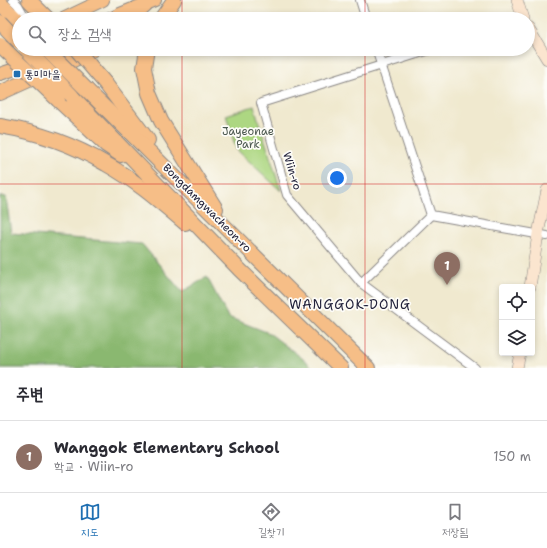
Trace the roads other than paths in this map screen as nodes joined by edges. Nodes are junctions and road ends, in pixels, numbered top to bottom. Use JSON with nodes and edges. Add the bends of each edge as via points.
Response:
{"nodes":[{"id":1,"x":103,"y":0,"type":"edge"},
{"id":2,"x":174,"y":0,"type":"edge"},
{"id":3,"x":360,"y":0,"type":"edge"},
{"id":4,"x":517,"y":0,"type":"edge"},
{"id":5,"x":20,"y":2,"type":"edge"},
{"id":6,"x":147,"y":2,"type":"edge"},
{"id":7,"x":0,"y":3,"type":"edge"},
{"id":8,"x":24,"y":12,"type":"edge"},
{"id":9,"x":36,"y":12,"type":"edge"},
{"id":10,"x":78,"y":12,"type":"edge"},
{"id":11,"x":128,"y":12,"type":"edge"},
{"id":12,"x":166,"y":12,"type":"edge"},
{"id":13,"x":364,"y":12,"type":"edge"},
{"id":14,"x":521,"y":12,"type":"edge"},
{"id":15,"x":12,"y":15,"type":"edge"},
{"id":16,"x":0,"y":22,"type":"edge"},
{"id":17,"x":12,"y":34,"type":"edge"},
{"id":18,"x":535,"y":40,"type":"edge"},
{"id":19,"x":12,"y":44,"type":"edge"},
{"id":20,"x":0,"y":45,"type":"edge"},
{"id":21,"x":0,"y":50,"type":"edge"},
{"id":22,"x":33,"y":56,"type":"edge"},
{"id":23,"x":39,"y":56,"type":"edge"},
{"id":24,"x":53,"y":56,"type":"edge"},
{"id":25,"x":80,"y":56,"type":"edge"},
{"id":26,"x":82,"y":56,"type":"edge"},
{"id":27,"x":147,"y":56,"type":"edge"},
{"id":28,"x":379,"y":56,"type":"edge"},
{"id":29,"x":411,"y":56,"type":"edge"},
{"id":30,"x":547,"y":60,"type":"edge"},
{"id":31,"x":382,"y":65,"type":"junction"},
{"id":32,"x":0,"y":74,"type":"edge"},
{"id":33,"x":0,"y":93,"type":"edge"},
{"id":34,"x":0,"y":126,"type":"edge"},
{"id":35,"x":147,"y":172,"type":"junction"},
{"id":36,"x":176,"y":177,"type":"junction"},
{"id":37,"x":547,"y":190,"type":"edge"},
{"id":38,"x":431,"y":215,"type":"junction"},
{"id":39,"x":228,"y":230,"type":"junction"},
{"id":40,"x":542,"y":235,"type":"edge"},
{"id":41,"x":240,"y":269,"type":"junction"},
{"id":42,"x":361,"y":283,"type":"junction"},
{"id":43,"x":531,"y":284,"type":"edge"},
{"id":44,"x":519,"y":356,"type":"edge"},
{"id":45,"x":341,"y":368,"type":"edge"},
{"id":46,"x":368,"y":368,"type":"edge"},
{"id":47,"x":475,"y":368,"type":"edge"},
{"id":48,"x":517,"y":368,"type":"edge"}],
"edges":[{"from":1,"to":10,"type":"main road"},
{"from":2,"to":12,"type":"highway"},
{"from":3,"to":13,"type":"street"},
{"from":4,"to":14,"type":"street"},
{"from":5,"to":8,"type":"street"},
{"from":5,"to":9,"type":"highway"},
{"from":6,"to":11,"type":"highway"},
{"from":7,"to":15,"type":"highway"},
{"from":16,"to":17,"type":"highway","bridge":true},
{"from":18,"to":30,"type":"street"},
{"from":19,"to":21,"type":"main road"},
{"from":20,"to":35,"type":"highway","bridge":true,"via":[[106,145]]},
{"from":22,"to":35,"type":"highway","name":"Bongdamgwacheon-ro","bridge":true},
{"from":23,"to":32,"type":"main road"},
{"from":24,"to":36,"type":"highway","name":"Bongdamgwacheon-ro","bridge":true},
{"from":25,"to":33,"type":"highway"},
{"from":26,"to":36,"type":"highway","bridge":true},
{"from":27,"to":39,"type":"highway","via":[[144,68],[149,92],[161,121]]},
{"from":28,"to":31,"type":"street"},
{"from":29,"to":31,"type":"street","name":"Wiin-ro"},
{"from":31,"to":38,"type":"street"},
{"from":31,"to":42,"type":"street","name":"Wiin-ro","via":[[261,103],[287,195]]},
{"from":34,"to":41,"type":"highway","via":[[47,137],[106,164],[148,192]]},
{"from":35,"to":41,"type":"highway","name":"Bongdamgwacheon-ro"},
{"from":36,"to":39,"type":"highway","name":"Bongdamgwacheon-ro"},
{"from":37,"to":40,"type":"street"},
{"from":38,"to":40,"type":"street"},
{"from":38,"to":42,"type":"street"},
{"from":39,"to":46,"type":"highway","name":"Bongdamgwacheon-ro"},
{"from":40,"to":43,"type":"street"},
{"from":41,"to":45,"type":"highway","name":"Bongdamgwacheon-ro"},
{"from":42,"to":47,"type":"street","name":"Wiin-ro"},
{"from":44,"to":48,"type":"street"}]}
